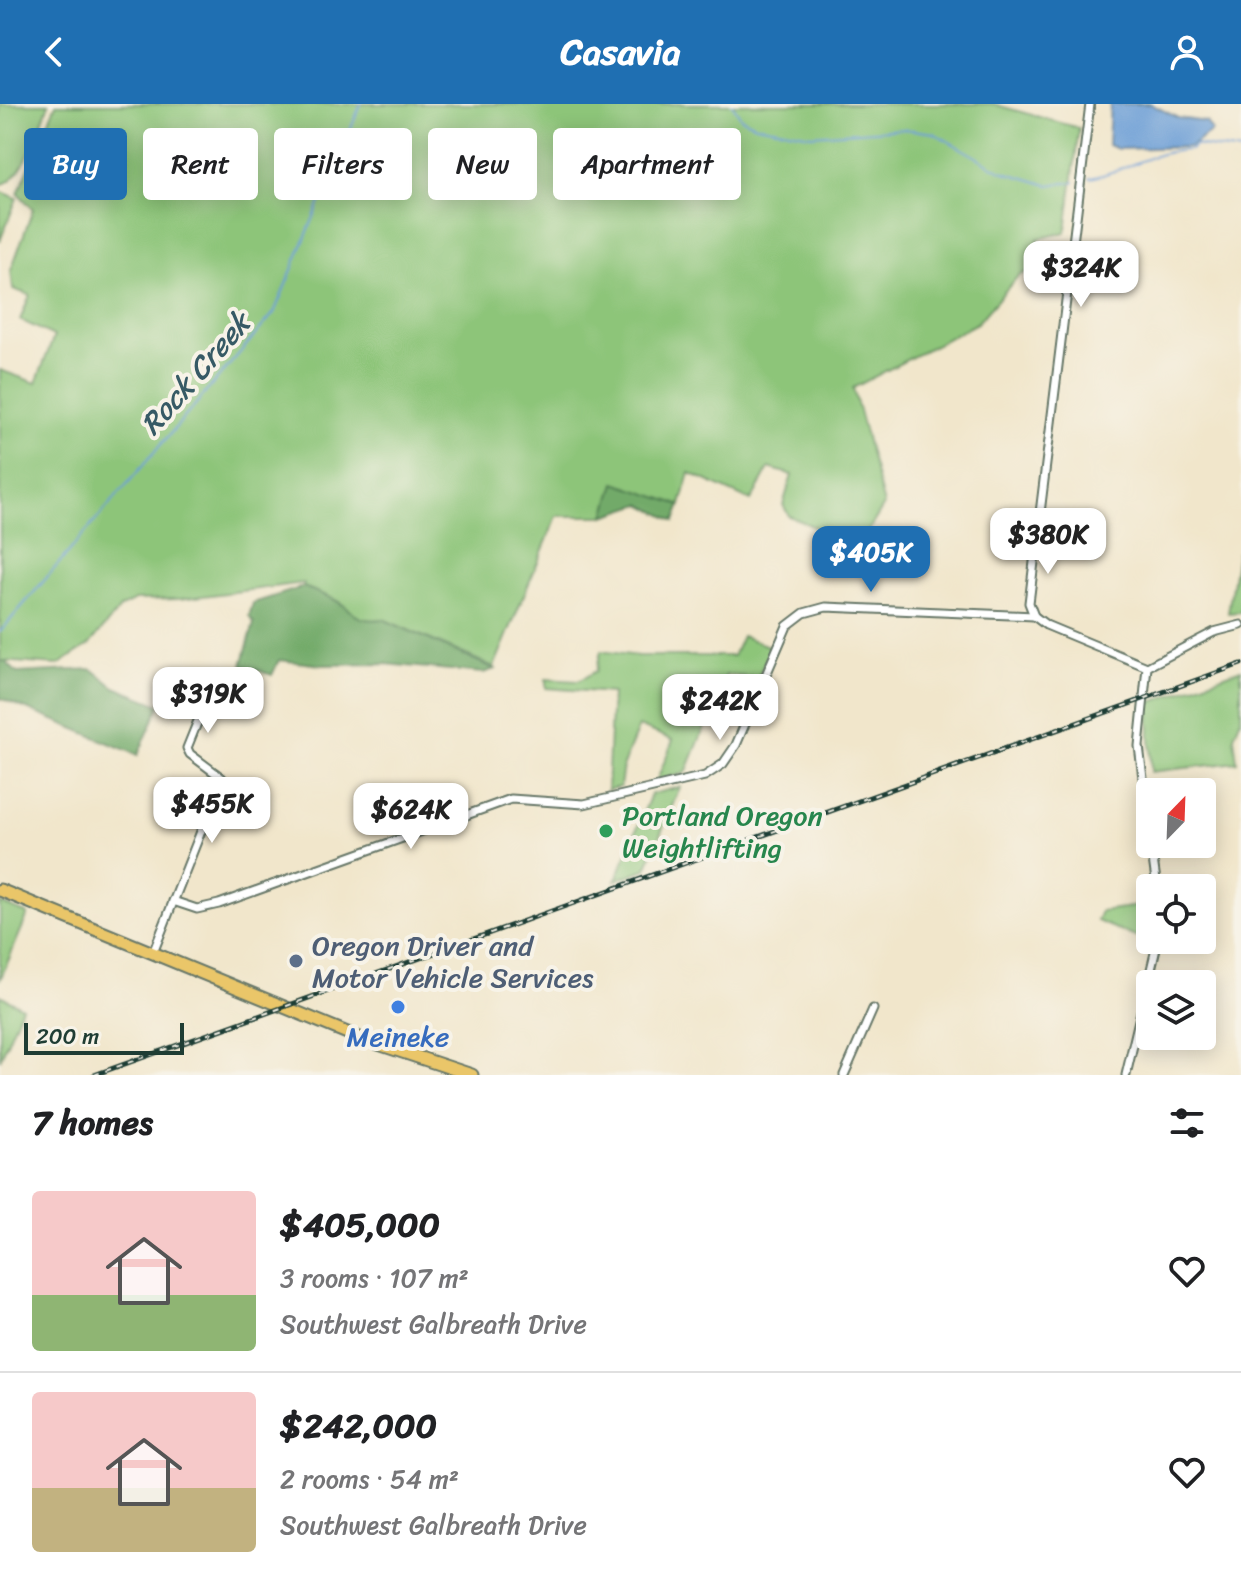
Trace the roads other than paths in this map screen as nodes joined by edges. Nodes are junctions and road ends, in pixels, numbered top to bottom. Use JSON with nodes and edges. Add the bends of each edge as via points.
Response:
{"nodes":[{"id":1,"x":1090,"y":104,"type":"edge"},
{"id":2,"x":1034,"y":616,"type":"junction"},
{"id":3,"x":1241,"y":625,"type":"edge"},
{"id":4,"x":1147,"y":667,"type":"junction"},
{"id":5,"x":223,"y":676,"type":"dead end"},
{"id":6,"x":1143,"y":778,"type":"edge"},
{"id":7,"x":0,"y":890,"type":"edge"},
{"id":8,"x":173,"y":901,"type":"junction"},
{"id":9,"x":153,"y":953,"type":"junction"},
{"id":10,"x":1155,"y":954,"type":"edge"},
{"id":11,"x":873,"y":1009,"type":"dead end"},
{"id":12,"x":472,"y":1075,"type":"edge"},
{"id":13,"x":844,"y":1075,"type":"edge"},
{"id":14,"x":1126,"y":1075,"type":"edge"}],
"edges":[{"from":1,"to":2,"type":"street","via":[[1030,591]]},
{"from":2,"to":4,"type":"street"},
{"from":2,"to":8,"type":"street","via":[[809,610],[787,626],[736,745],[723,764],[705,776],[584,804],[511,799],[219,904],[197,909]]},
{"from":3,"to":4,"type":"street","via":[[1214,632]]},
{"from":4,"to":6,"type":"street","via":[[1139,746]]},
{"from":5,"to":8,"type":"street","via":[[212,686],[187,748],[222,778]]},
{"from":7,"to":9,"type":"highway"},
{"from":8,"to":9,"type":"street"},
{"from":9,"to":12,"type":"highway","via":[[375,1044]]},
{"from":10,"to":14,"type":"street"},
{"from":11,"to":13,"type":"street"}]}
